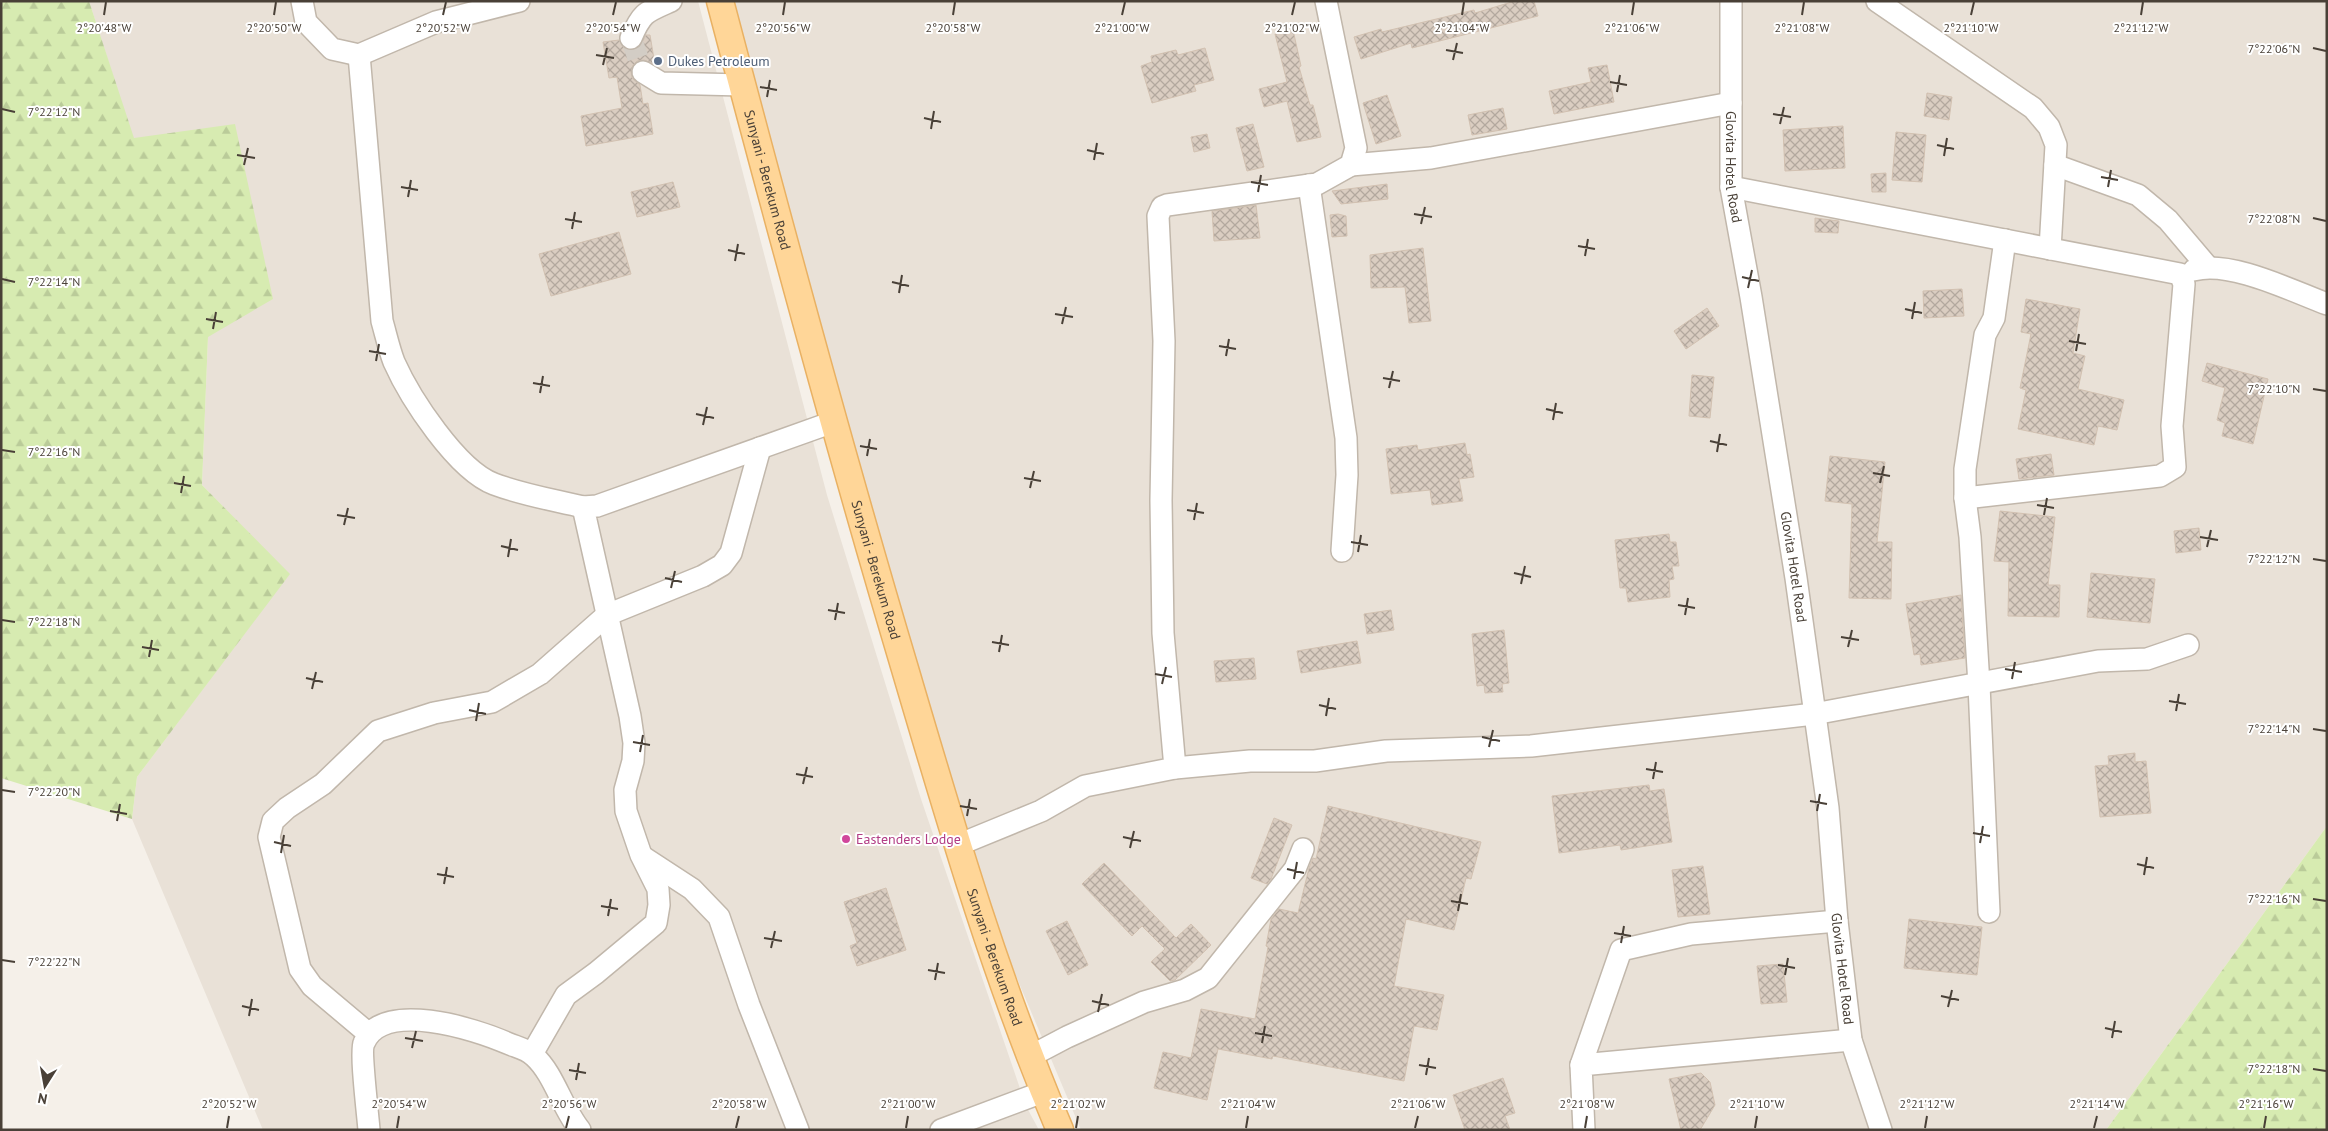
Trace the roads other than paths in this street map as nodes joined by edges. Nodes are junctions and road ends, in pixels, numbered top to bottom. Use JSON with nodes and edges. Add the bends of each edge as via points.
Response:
{"nodes":[{"id":1,"x":302,"y":1,"type":"edge"},
{"id":2,"x":519,"y":1,"type":"edge"},
{"id":3,"x":672,"y":1,"type":"edge"},
{"id":4,"x":720,"y":1,"type":"edge"},
{"id":5,"x":1326,"y":1,"type":"edge"},
{"id":6,"x":1731,"y":1,"type":"edge"},
{"id":7,"x":1877,"y":1,"type":"edge"},
{"id":8,"x":631,"y":38,"type":"dead end"},
{"id":9,"x":360,"y":56,"type":"junction"},
{"id":10,"x":643,"y":72,"type":"tunnel mouth"},
{"id":11,"x":742,"y":85,"type":"junction"},
{"id":12,"x":1731,"y":104,"type":"junction"},
{"id":13,"x":1351,"y":165,"type":"junction"},
{"id":14,"x":2055,"y":165,"type":"junction"},
{"id":15,"x":1309,"y":186,"type":"junction"},
{"id":16,"x":1731,"y":186,"type":"junction"},
{"id":17,"x":2005,"y":240,"type":"junction"},
{"id":18,"x":2050,"y":248,"type":"junction"},
{"id":19,"x":2207,"y":266,"type":"junction"},
{"id":20,"x":2180,"y":274,"type":"junction"},
{"id":21,"x":2327,"y":304,"type":"edge"},
{"id":22,"x":833,"y":422,"type":"junction"},
{"id":23,"x":760,"y":448,"type":"junction"},
{"id":24,"x":1964,"y":498,"type":"junction"},
{"id":25,"x":583,"y":507,"type":"junction"},
{"id":26,"x":1342,"y":551,"type":"dead end"},
{"id":27,"x":607,"y":615,"type":"junction"},
{"id":28,"x":2188,"y":645,"type":"dead end"},
{"id":29,"x":1979,"y":685,"type":"junction"},
{"id":30,"x":1814,"y":714,"type":"junction"},
{"id":31,"x":1175,"y":768,"type":"junction"},
{"id":32,"x":958,"y":845,"type":"junction"},
{"id":33,"x":1303,"y":848,"type":"dead end"},
{"id":34,"x":641,"y":855,"type":"junction"},
{"id":35,"x":1989,"y":912,"type":"dead end"},
{"id":36,"x":1837,"y":921,"type":"junction"},
{"id":37,"x":369,"y":1034,"type":"junction"},
{"id":38,"x":1851,"y":1040,"type":"junction"},
{"id":39,"x":532,"y":1054,"type":"junction"},
{"id":40,"x":1029,"y":1057,"type":"junction"},
{"id":41,"x":1582,"y":1065,"type":"junction"},
{"id":42,"x":1043,"y":1092,"type":"junction"},
{"id":43,"x":369,"y":1130,"type":"edge"},
{"id":44,"x":580,"y":1130,"type":"edge"},
{"id":45,"x":798,"y":1130,"type":"edge"},
{"id":46,"x":941,"y":1130,"type":"edge"},
{"id":47,"x":1060,"y":1130,"type":"edge"},
{"id":48,"x":1584,"y":1130,"type":"edge"},
{"id":49,"x":1880,"y":1130,"type":"edge"}],
"edges":[{"from":1,"to":9,"type":"street","via":[[306,22],[332,49]]},
{"from":2,"to":9,"type":"street","via":[[436,22]]},
{"from":3,"to":8,"type":"street","via":[[646,12]]},
{"from":4,"to":11,"type":"main road","name":"Sunyani - Berekum Road"},
{"from":5,"to":13,"type":"street","via":[[1356,148]]},
{"from":6,"to":12,"type":"street","name":"Glovita Hotel Road"},
{"from":7,"to":14,"type":"street","via":[[2033,108],[2049,127],[2056,145]]},
{"from":9,"to":25,"type":"street","via":[[382,322],[394,362],[450,449],[470,469],[493,484]]},
{"from":10,"to":11,"type":"street","via":[[661,83]]},
{"from":11,"to":22,"type":"main road","name":"Sunyani - Berekum Road"},
{"from":12,"to":13,"type":"street","via":[[1431,158]]},
{"from":12,"to":16,"type":"street","name":"Glovita Hotel Road"},
{"from":13,"to":15,"type":"street"},
{"from":14,"to":18,"type":"street"},
{"from":14,"to":19,"type":"street","via":[[2138,195],[2168,220]]},
{"from":15,"to":26,"type":"street","via":[[1346,438]]},
{"from":15,"to":31,"type":"street","via":[[1167,205],[1162,207],[1158,216],[1164,341],[1163,632]]},
{"from":16,"to":17,"type":"street"},
{"from":16,"to":30,"type":"street","name":"Glovita Hotel Road","via":[[1795,568]]},
{"from":17,"to":18,"type":"street"},
{"from":17,"to":24,"type":"street","via":[[1994,318],[1985,335],[1965,469]]},
{"from":18,"to":20,"type":"street"},
{"from":19,"to":20,"type":"street"},
{"from":19,"to":21,"type":"street","via":[[2232,269]]},
{"from":20,"to":24,"type":"street","via":[[2184,284],[2172,426],[2175,467],[2160,476]]},
{"from":22,"to":23,"type":"street"},
{"from":22,"to":32,"type":"main road","name":"Sunyani - Berekum Road"},
{"from":23,"to":25,"type":"street","via":[[597,506]]},
{"from":23,"to":27,"type":"street","via":[[731,553],[722,565],[704,576]]},
{"from":24,"to":29,"type":"street","via":[[1970,537]]},
{"from":25,"to":27,"type":"street"},
{"from":27,"to":34,"type":"street","via":[[634,743],[625,790],[626,811]]},
{"from":27,"to":37,"type":"street","via":[[540,674],[492,702],[434,713],[378,731],[323,784],[273,821],[269,837],[300,969],[312,986]]},
{"from":28,"to":29,"type":"street","via":[[2147,658],[2098,661]]},
{"from":29,"to":30,"type":"street"},
{"from":29,"to":35,"type":"street"},
{"from":30,"to":31,"type":"street","via":[[1531,746],[1386,751],[1315,761],[1250,761]]},
{"from":30,"to":36,"type":"street","name":"Glovita Hotel Road","via":[[1828,808]]},
{"from":31,"to":32,"type":"street","via":[[1085,786],[1041,811]]},
{"from":32,"to":40,"type":"main road","name":"Sunyani - Berekum Road","via":[[996,968]]},
{"from":33,"to":40,"type":"street","via":[[1295,868],[1208,978],[1185,990],[1144,1002]]},
{"from":34,"to":39,"type":"street","via":[[658,890],[656,923],[566,994]]},
{"from":34,"to":45,"type":"street","via":[[692,889],[719,917]]},
{"from":36,"to":38,"type":"street","name":"Glovita Hotel Road"},
{"from":36,"to":41,"type":"street","via":[[1691,934],[1621,950]]},
{"from":37,"to":39,"type":"street","via":[[376,1026],[390,1022],[452,1023],[486,1033]]},
{"from":37,"to":43,"type":"street","via":[[363,1044]]},
{"from":38,"to":41,"type":"street"},
{"from":38,"to":49,"type":"street","name":"Glovita Hotel Road"},
{"from":39,"to":44,"type":"street"},
{"from":40,"to":42,"type":"main road","name":"Sunyani - Berekum Road"},
{"from":41,"to":48,"type":"street"},
{"from":42,"to":46,"type":"street"},
{"from":42,"to":47,"type":"main road","name":"Sunyani - Berekum Road"}]}
